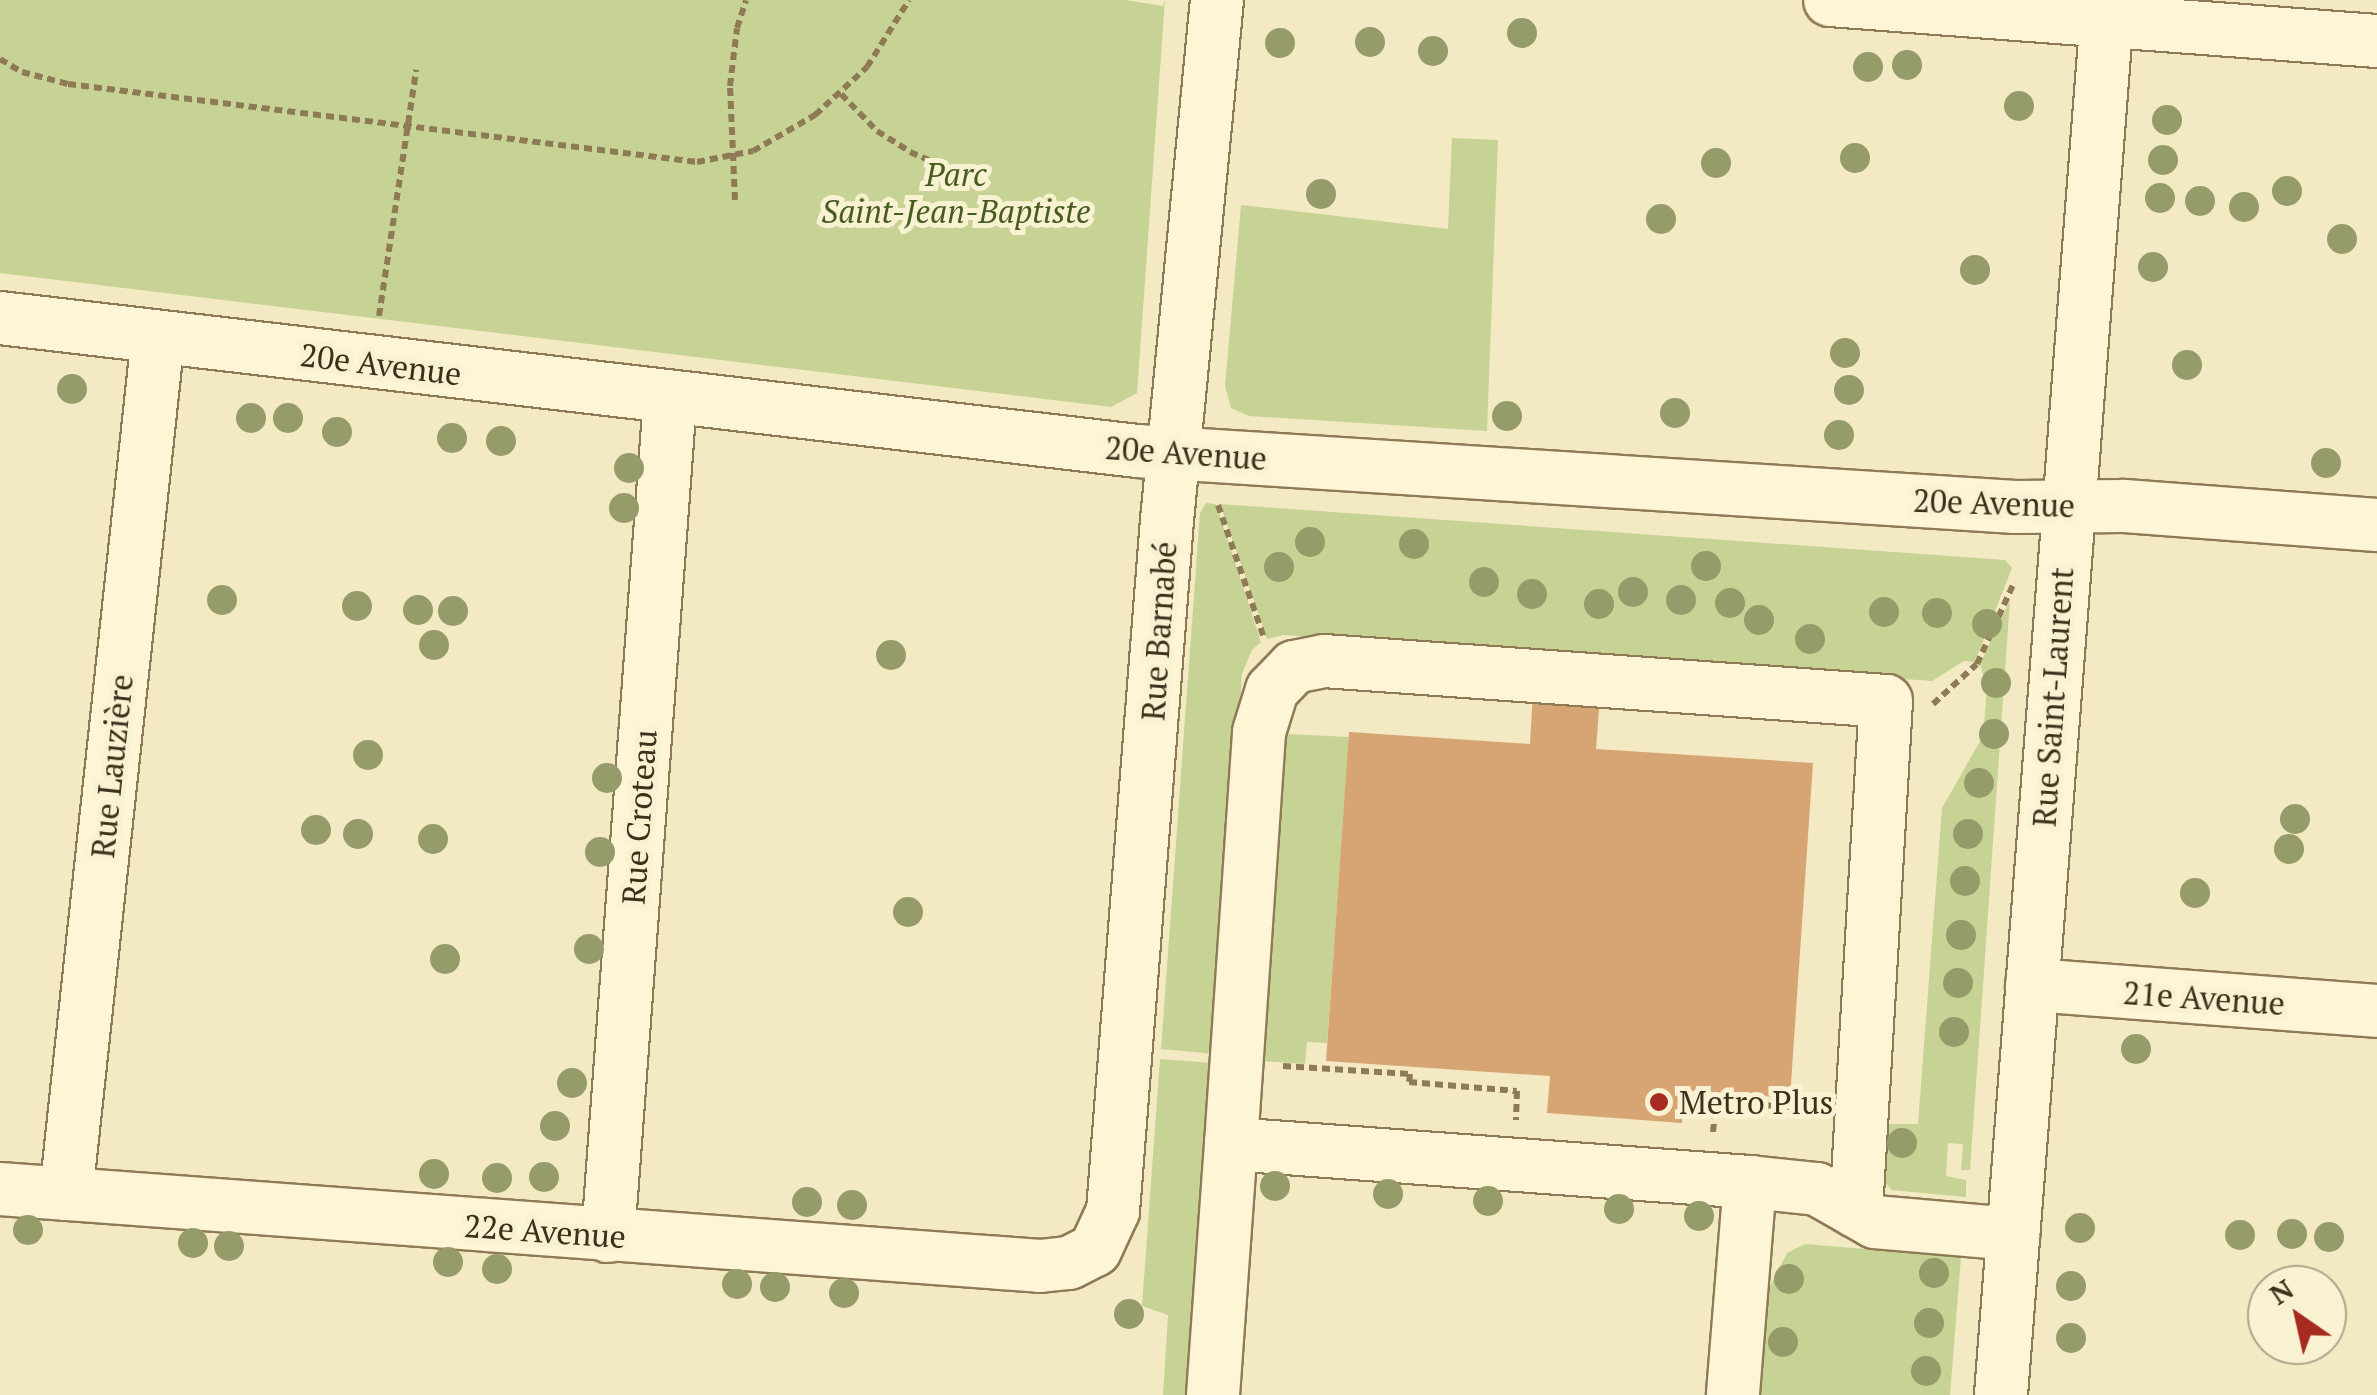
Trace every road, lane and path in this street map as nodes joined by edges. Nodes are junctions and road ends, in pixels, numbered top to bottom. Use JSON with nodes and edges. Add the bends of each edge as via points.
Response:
{"nodes":[{"id":1,"x":746,"y":0,"type":"edge"},
{"id":2,"x":909,"y":0,"type":"edge"},
{"id":3,"x":1217,"y":0,"type":"edge"},
{"id":4,"x":1830,"y":0,"type":"edge"},
{"id":5,"x":2107,"y":11,"type":"edge"},
{"id":6,"x":2377,"y":41,"type":"edge"},
{"id":7,"x":0,"y":59,"type":"edge"},
{"id":8,"x":416,"y":70,"type":"dead end"},
{"id":9,"x":841,"y":94,"type":"junction"},
{"id":10,"x":408,"y":128,"type":"junction"},
{"id":11,"x":735,"y":156,"type":"junction"},
{"id":12,"x":968,"y":170,"type":"dead end"},
{"id":13,"x":734,"y":200,"type":"dead end"},
{"id":14,"x":0,"y":318,"type":"edge"},
{"id":15,"x":378,"y":318,"type":"dead end"},
{"id":16,"x":158,"y":338,"type":"junction"},
{"id":17,"x":670,"y":398,"type":"junction"},
{"id":18,"x":1175,"y":453,"type":"junction"},
{"id":19,"x":1216,"y":499,"type":"dead end"},
{"id":20,"x":2067,"y":506,"type":"junction"},
{"id":21,"x":2377,"y":525,"type":"edge"},
{"id":22,"x":2016,"y":579,"type":"dead end"},
{"id":23,"x":1265,"y":641,"type":"dead end"},
{"id":24,"x":1977,"y":664,"type":"dead end"},
{"id":25,"x":2032,"y":985,"type":"junction"},
{"id":26,"x":2377,"y":1011,"type":"edge"},
{"id":27,"x":1273,"y":1066,"type":"dead end"},
{"id":28,"x":1814,"y":1109,"type":"dead end"},
{"id":29,"x":1529,"y":1121,"type":"dead end"},
{"id":30,"x":1712,"y":1142,"type":"dead end"},
{"id":31,"x":1231,"y":1144,"type":"junction"},
{"id":32,"x":1750,"y":1182,"type":"junction"},
{"id":33,"x":0,"y":1190,"type":"edge"},
{"id":34,"x":66,"y":1194,"type":"junction"},
{"id":35,"x":1856,"y":1211,"type":"junction"},
{"id":36,"x":2013,"y":1234,"type":"junction"},
{"id":37,"x":608,"y":1236,"type":"junction"},
{"id":38,"x":1088,"y":1256,"type":"joint"},
{"id":39,"x":1213,"y":1395,"type":"edge"},
{"id":40,"x":1734,"y":1395,"type":"edge"},
{"id":41,"x":2001,"y":1395,"type":"edge"}],
"edges":[{"from":1,"to":11,"type":"path","via":[[730,86]]},
{"from":2,"to":9,"type":"path"},
{"from":3,"to":18,"type":"street","name":"Rue Barnabé"},
{"from":4,"to":5,"type":"street"},
{"from":5,"to":6,"type":"street"},
{"from":5,"to":20,"type":"street","name":"Rue Saint-Laurent"},
{"from":7,"to":10,"type":"path","via":[[68,84]]},
{"from":8,"to":10,"type":"path"},
{"from":9,"to":11,"type":"path","via":[[784,135]]},
{"from":9,"to":12,"type":"path","via":[[877,131],[910,152]]},
{"from":10,"to":11,"type":"path","via":[[670,162]]},
{"from":10,"to":15,"type":"path"},
{"from":11,"to":13,"type":"path"},
{"from":14,"to":16,"type":"street","name":"20e Avenue"},
{"from":16,"to":17,"type":"street","name":"20e Avenue"},
{"from":16,"to":34,"type":"street","name":"Rue Lauzière"},
{"from":17,"to":18,"type":"street","name":"20e Avenue"},
{"from":17,"to":37,"type":"street","name":"Rue Croteau"},
{"from":18,"to":20,"type":"street","name":"20e Avenue","via":[[2015,508]]},
{"from":18,"to":38,"type":"street","name":"Rue Barnabé","via":[[1114,1211]]},
{"from":19,"to":23,"type":"path"},
{"from":20,"to":21,"type":"street","name":"20e Avenue"},
{"from":20,"to":25,"type":"street","name":"Rue Saint-Laurent"},
{"from":22,"to":24,"type":"path"},
{"from":25,"to":26,"type":"street","name":"21e Avenue"},
{"from":25,"to":36,"type":"street","name":"Rue Saint-Laurent"},
{"from":27,"to":29,"type":"path","via":[[1410,1074],[1409,1082],[1517,1091],[1516,1120]]},
{"from":28,"to":30,"type":"path","via":[[1716,1102]]},
{"from":31,"to":32,"type":"street"},
{"from":31,"to":35,"type":"street","via":[[1259,732],[1272,690],[1294,666],[1324,661],[1886,700]]},
{"from":31,"to":39,"type":"street"},
{"from":32,"to":35,"type":"street","via":[[1817,1189]]},
{"from":32,"to":40,"type":"street"},
{"from":33,"to":34,"type":"street","name":"22e Avenue"},
{"from":34,"to":37,"type":"street","name":"22e Avenue"},
{"from":35,"to":36,"type":"street","via":[[1875,1222]]},
{"from":36,"to":41,"type":"street","name":"Rue Saint-Laurent"},
{"from":37,"to":38,"type":"street","name":"22e Avenue","via":[[1040,1266]]}]}
